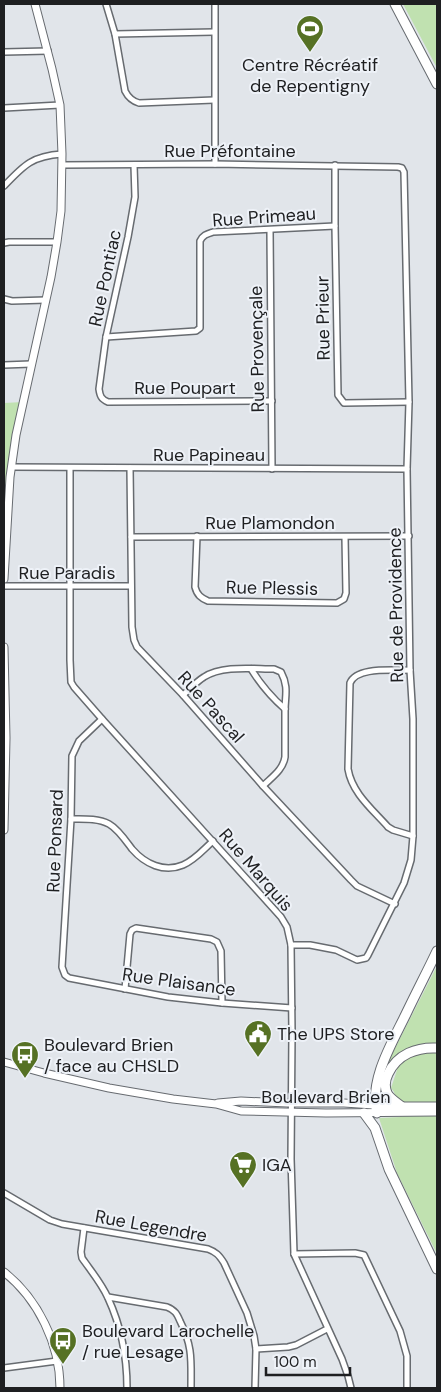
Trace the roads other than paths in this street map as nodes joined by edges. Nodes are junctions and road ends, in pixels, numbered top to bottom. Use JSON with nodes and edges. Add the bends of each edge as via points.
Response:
{"nodes":[{"id":1,"x":35,"y":4,"type":"edge"},
{"id":2,"x":106,"y":4,"type":"edge"},
{"id":3,"x":215,"y":4,"type":"edge"},
{"id":4,"x":395,"y":4,"type":"edge"},
{"id":5,"x":214,"y":32,"type":"junction"},
{"id":6,"x":115,"y":34,"type":"junction"},
{"id":7,"x":48,"y":51,"type":"junction"},
{"id":8,"x":4,"y":52,"type":"edge"},
{"id":9,"x":437,"y":84,"type":"edge"},
{"id":10,"x":214,"y":100,"type":"junction"},
{"id":11,"x":60,"y":105,"type":"junction"},
{"id":12,"x":4,"y":108,"type":"edge"},
{"id":13,"x":62,"y":154,"type":"junction"},
{"id":14,"x":215,"y":164,"type":"junction"},
{"id":15,"x":62,"y":165,"type":"junction"},
{"id":16,"x":134,"y":165,"type":"junction"},
{"id":17,"x":335,"y":166,"type":"junction"},
{"id":18,"x":398,"y":167,"type":"joint"},
{"id":19,"x":4,"y":186,"type":"edge"},
{"id":20,"x":335,"y":226,"type":"junction"},
{"id":21,"x":270,"y":230,"type":"junction"},
{"id":22,"x":57,"y":242,"type":"junction"},
{"id":23,"x":4,"y":243,"type":"edge"},
{"id":24,"x":4,"y":298,"type":"edge"},
{"id":25,"x":46,"y":300,"type":"junction"},
{"id":26,"x":106,"y":337,"type":"junction"},
{"id":27,"x":31,"y":364,"type":"junction"},
{"id":28,"x":4,"y":365,"type":"edge"},
{"id":29,"x":100,"y":396,"type":"joint"},
{"id":30,"x":272,"y":401,"type":"junction"},
{"id":31,"x":409,"y":402,"type":"junction"},
{"id":32,"x":12,"y":467,"type":"junction"},
{"id":33,"x":70,"y":468,"type":"junction"},
{"id":34,"x":130,"y":468,"type":"junction"},
{"id":35,"x":272,"y":469,"type":"junction"},
{"id":36,"x":407,"y":469,"type":"junction"},
{"id":37,"x":197,"y":536,"type":"junction"},
{"id":38,"x":409,"y":536,"type":"junction"},
{"id":39,"x":131,"y":537,"type":"junction"},
{"id":40,"x":345,"y":537,"type":"junction"},
{"id":41,"x":4,"y":579,"type":"edge"},
{"id":42,"x":4,"y":586,"type":"edge"},
{"id":43,"x":70,"y":586,"type":"junction"},
{"id":44,"x":131,"y":586,"type":"junction"},
{"id":45,"x":4,"y":647,"type":"edge"},
{"id":46,"x":251,"y":669,"type":"junction"},
{"id":47,"x":410,"y":670,"type":"junction"},
{"id":48,"x":183,"y":695,"type":"junction"},
{"id":49,"x":285,"y":709,"type":"junction"},
{"id":50,"x":4,"y":718,"type":"edge"},
{"id":51,"x":102,"y":719,"type":"junction"},
{"id":52,"x":263,"y":786,"type":"junction"},
{"id":53,"x":71,"y":819,"type":"junction"},
{"id":54,"x":4,"y":830,"type":"edge"},
{"id":55,"x":413,"y":836,"type":"junction"},
{"id":56,"x":213,"y":841,"type":"junction"},
{"id":57,"x":395,"y":904,"type":"junction"},
{"id":58,"x":291,"y":945,"type":"junction"},
{"id":59,"x":437,"y":951,"type":"edge"},
{"id":60,"x":65,"y":975,"type":"joint"},
{"id":61,"x":125,"y":989,"type":"junction"},
{"id":62,"x":222,"y":1003,"type":"junction"},
{"id":63,"x":292,"y":1008,"type":"junction"},
{"id":64,"x":437,"y":1048,"type":"edge"},
{"id":65,"x":4,"y":1062,"type":"edge"},
{"id":66,"x":292,"y":1102,"type":"junction"},
{"id":67,"x":216,"y":1104,"type":"junction"},
{"id":68,"x":401,"y":1106,"type":"junction"},
{"id":69,"x":437,"y":1106,"type":"edge"},
{"id":70,"x":376,"y":1109,"type":"junction"},
{"id":71,"x":437,"y":1112,"type":"edge"},
{"id":72,"x":292,"y":1113,"type":"junction"},
{"id":73,"x":364,"y":1113,"type":"junction"},
{"id":74,"x":4,"y":1194,"type":"edge"},
{"id":75,"x":84,"y":1228,"type":"junction"},
{"id":76,"x":294,"y":1254,"type":"junction"},
{"id":77,"x":437,"y":1269,"type":"edge"},
{"id":78,"x":4,"y":1272,"type":"edge"},
{"id":79,"x":108,"y":1297,"type":"junction"},
{"id":80,"x":327,"y":1329,"type":"junction"},
{"id":81,"x":256,"y":1349,"type":"junction"},
{"id":82,"x":57,"y":1361,"type":"junction"},
{"id":83,"x":4,"y":1368,"type":"edge"},
{"id":84,"x":60,"y":1388,"type":"edge"},
{"id":85,"x":127,"y":1388,"type":"edge"},
{"id":86,"x":191,"y":1388,"type":"edge"},
{"id":87,"x":255,"y":1388,"type":"edge"},
{"id":88,"x":351,"y":1388,"type":"edge"},
{"id":89,"x":407,"y":1388,"type":"edge"}],
"edges":[{"from":1,"to":7,"type":"street"},
{"from":2,"to":6,"type":"street"},
{"from":3,"to":5,"type":"street"},
{"from":4,"to":9,"type":"highway"},
{"from":5,"to":6,"type":"street"},
{"from":5,"to":10,"type":"street"},
{"from":6,"to":10,"type":"street","via":[[125,91],[134,101]]},
{"from":7,"to":8,"type":"street"},
{"from":7,"to":11,"type":"street"},
{"from":10,"to":14,"type":"street"},
{"from":11,"to":12,"type":"street"},
{"from":11,"to":13,"type":"street"},
{"from":13,"to":15,"type":"street"},
{"from":13,"to":19,"type":"street","via":[[34,159]]},
{"from":14,"to":16,"type":"street","name":"Rue Préfontaine"},
{"from":14,"to":17,"type":"street","name":"Rue Préfontaine"},
{"from":15,"to":16,"type":"street","name":"Rue Préfontaine"},
{"from":15,"to":22,"type":"street"},
{"from":16,"to":26,"type":"street","name":"Rue Pontiac","via":[[134,205]]},
{"from":17,"to":18,"type":"street","name":"Rue Préfontaine"},
{"from":17,"to":20,"type":"street","name":"Rue Prieur"},
{"from":18,"to":31,"type":"street","name":"Rue de Providence","via":[[404,172]]},
{"from":20,"to":21,"type":"street","name":"Rue Primeau"},
{"from":20,"to":31,"type":"street","name":"Rue Prieur","via":[[338,395],[344,403]]},
{"from":21,"to":26,"type":"street","name":"Rue Primeau","via":[[213,232],[202,237],[201,325],[196,331]]},
{"from":21,"to":30,"type":"street","name":"Rue Provençale"},
{"from":22,"to":23,"type":"street"},
{"from":22,"to":25,"type":"street"},
{"from":24,"to":25,"type":"street","via":[[12,302]]},
{"from":25,"to":27,"type":"street"},
{"from":26,"to":29,"type":"street","name":"Rue Pontiac"},
{"from":27,"to":28,"type":"street"},
{"from":27,"to":32,"type":"street"},
{"from":29,"to":30,"type":"street","name":"Rue Poupart","via":[[108,402]]},
{"from":30,"to":35,"type":"street","name":"Rue Provençale"},
{"from":31,"to":36,"type":"street","name":"Rue de Providence"},
{"from":32,"to":33,"type":"street","name":"Rue Papineau"},
{"from":32,"to":41,"type":"street"},
{"from":33,"to":34,"type":"street","name":"Rue Papineau"},
{"from":33,"to":43,"type":"street","name":"Rue Marquis"},
{"from":34,"to":35,"type":"street","name":"Rue Papineau"},
{"from":34,"to":39,"type":"street","name":"Rue Pascal"},
{"from":35,"to":36,"type":"street","name":"Rue Papineau"},
{"from":36,"to":38,"type":"street","name":"Rue de Providence"},
{"from":37,"to":39,"type":"street","name":"Rue Plamondon"},
{"from":37,"to":40,"type":"street","name":"Rue Plamondon"},
{"from":37,"to":40,"type":"street","name":"Rue Plessis","via":[[195,587],[201,598],[208,601],[337,603],[344,599],[346,593]]},
{"from":38,"to":40,"type":"street","name":"Rue Plamondon"},
{"from":38,"to":47,"type":"street","name":"Rue de Providence"},
{"from":39,"to":44,"type":"street","name":"Rue Pascal"},
{"from":42,"to":43,"type":"street","name":"Rue Paradis"},
{"from":43,"to":44,"type":"street","name":"Rue Paradis"},
{"from":43,"to":51,"type":"street","name":"Rue Marquis","via":[[72,682]]},
{"from":44,"to":48,"type":"street","name":"Rue Pascal","via":[[132,627],[137,647]]},
{"from":45,"to":50,"type":"street"},
{"from":46,"to":48,"type":"street","via":[[214,672],[203,677]]},
{"from":46,"to":49,"type":"street","via":[[260,684]]},
{"from":46,"to":49,"type":"street","via":[[281,672],[286,688]]},
{"from":47,"to":55,"type":"street","name":"Rue de Providence"},
{"from":47,"to":55,"type":"street","via":[[365,671],[352,678],[348,769],[358,794],[388,827]]},
{"from":48,"to":52,"type":"street","name":"Rue Pascal"},
{"from":49,"to":52,"type":"street","via":[[284,764]]},
{"from":50,"to":54,"type":"street"},
{"from":51,"to":53,"type":"street","name":"Rue Ponsard","via":[[79,741],[72,756]]},
{"from":51,"to":56,"type":"street","name":"Rue Marquis"},
{"from":52,"to":57,"type":"street","name":"Rue Pascal","via":[[358,886]]},
{"from":53,"to":56,"type":"street","via":[[104,821],[112,825],[139,857],[153,866],[183,865]]},
{"from":53,"to":60,"type":"street","name":"Rue Ponsard","via":[[62,967]]},
{"from":55,"to":57,"type":"street","name":"Rue de Providence","via":[[411,860]]},
{"from":56,"to":58,"type":"street","name":"Rue Marquis","via":[[281,918],[287,927]]},
{"from":57,"to":58,"type":"street","name":"Rue de Providence","via":[[366,958],[357,960],[336,950]]},
{"from":58,"to":63,"type":"street","name":"Rue Marquis"},
{"from":59,"to":70,"type":"highway","via":[[383,1062],[375,1095]]},
{"from":60,"to":61,"type":"street","name":"Rue Plaisance"},
{"from":61,"to":62,"type":"street","name":"Rue Plaisance"},
{"from":61,"to":62,"type":"street","via":[[130,934],[136,928],[215,940],[221,951]]},
{"from":62,"to":63,"type":"street","name":"Rue Plaisance"},
{"from":63,"to":66,"type":"street","name":"Rue Marquis"},
{"from":64,"to":68,"type":"highway","via":[[409,1053],[391,1067],[386,1090]]},
{"from":65,"to":67,"type":"street","name":"Boulevard Brien","via":[[116,1090]]},
{"from":66,"to":67,"type":"street","name":"Boulevard Brien"},
{"from":66,"to":70,"type":"street","name":"Boulevard Brien","via":[[344,1103]]},
{"from":66,"to":72,"type":"street","name":"Rue Marquis"},
{"from":67,"to":72,"type":"street","name":"Boulevard Brien","via":[[241,1111]]},
{"from":68,"to":69,"type":"street","name":"Boulevard Brien"},
{"from":68,"to":70,"type":"street","name":"Boulevard Brien"},
{"from":70,"to":71,"type":"street","name":"Boulevard Brien"},
{"from":70,"to":73,"type":"street","name":"Boulevard Brien"},
{"from":72,"to":73,"type":"street","name":"Boulevard Brien"},
{"from":72,"to":76,"type":"street","name":"Rue Marquis"},
{"from":73,"to":77,"type":"highway","via":[[375,1128],[389,1169]]},
{"from":74,"to":75,"type":"street","name":"Rue Legendre","via":[[50,1220]]},
{"from":75,"to":79,"type":"street","via":[[82,1258]]},
{"from":75,"to":81,"type":"street","name":"Rue Legendre","via":[[215,1251],[247,1313]]},
{"from":76,"to":80,"type":"street","name":"Rue Marquis"},
{"from":76,"to":89,"type":"street","via":[[364,1255],[400,1331],[407,1356]]},
{"from":78,"to":82,"type":"street","via":[[35,1304]]},
{"from":79,"to":85,"type":"street","via":[[123,1344]]},
{"from":79,"to":86,"type":"street","via":[[176,1311],[190,1347]]},
{"from":80,"to":81,"type":"street","via":[[296,1345]]},
{"from":80,"to":88,"type":"street","name":"Rue Marquis","via":[[342,1359]]},
{"from":81,"to":87,"type":"street","name":"Rue Legendre"},
{"from":82,"to":83,"type":"street"},
{"from":82,"to":84,"type":"street"}]}
